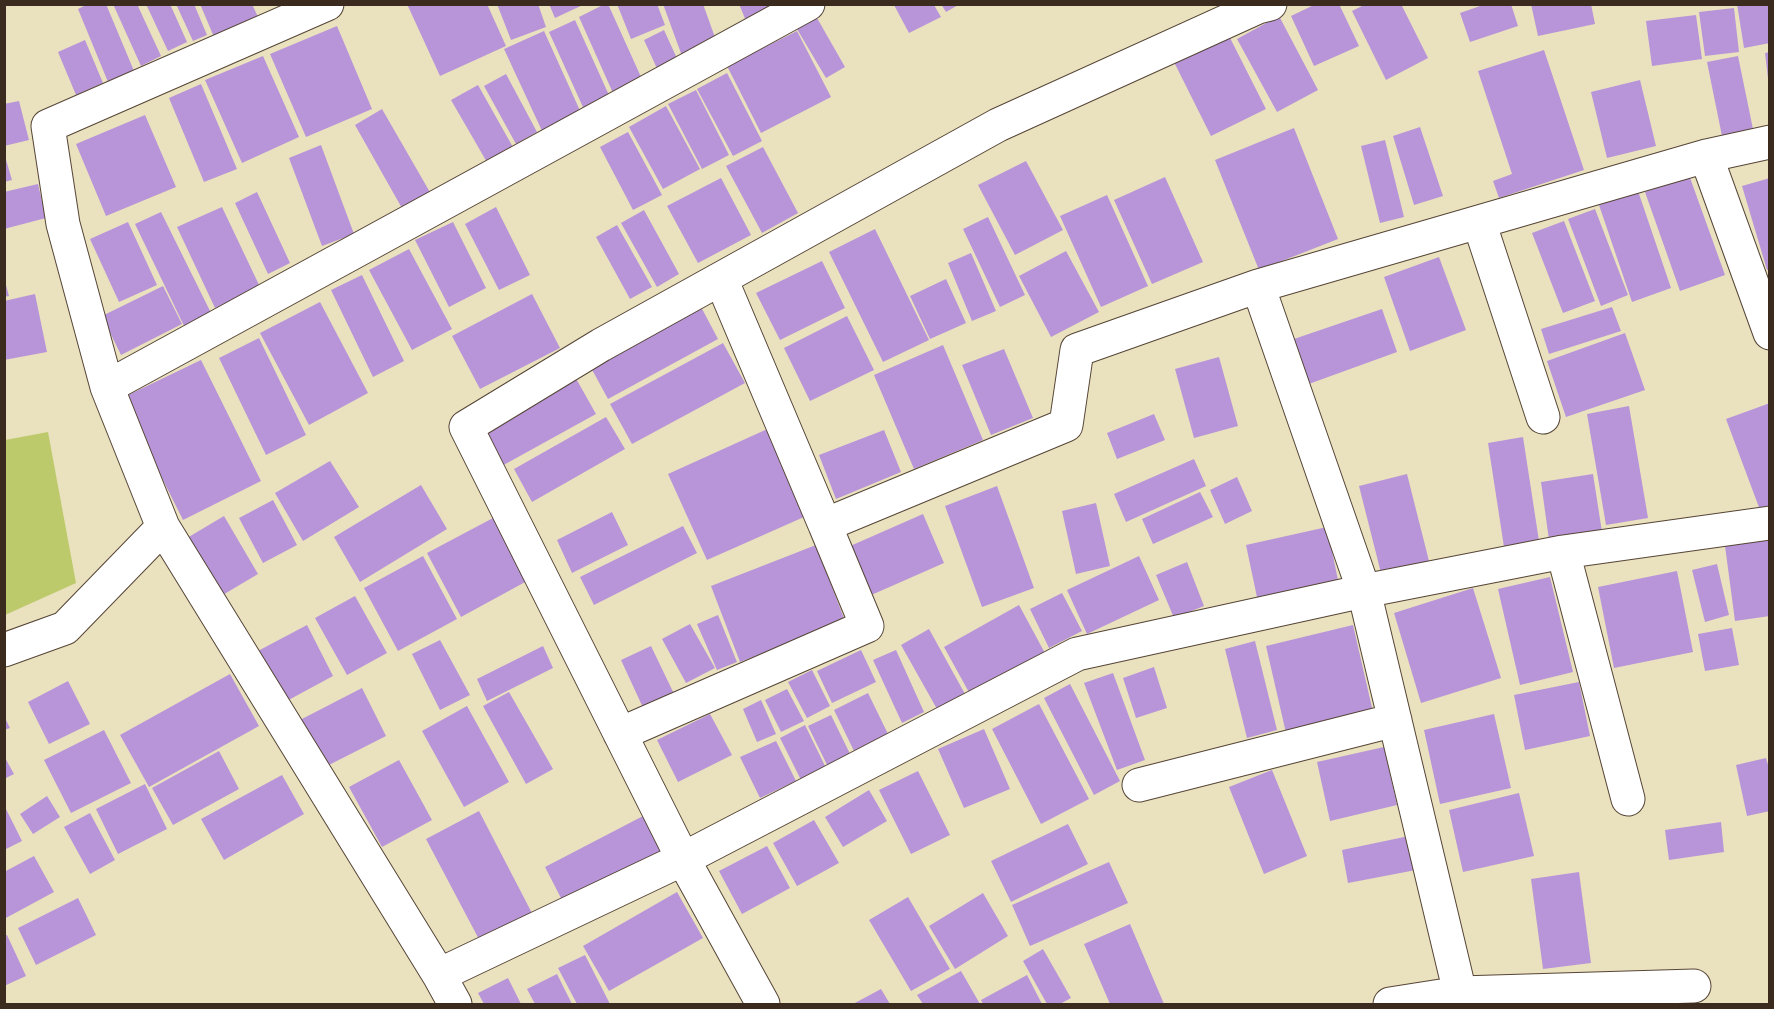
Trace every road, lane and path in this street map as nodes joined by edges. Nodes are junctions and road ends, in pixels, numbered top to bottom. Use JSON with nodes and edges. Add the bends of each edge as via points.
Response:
{"nodes":[{"id":1,"x":327,"y":4,"type":"edge"},
{"id":2,"x":808,"y":4,"type":"edge"},
{"id":3,"x":1270,"y":4,"type":"edge"},
{"id":4,"x":1770,"y":142,"type":"edge"},
{"id":5,"x":1706,"y":156,"type":"junction"},
{"id":6,"x":1479,"y":222,"type":"junction"},
{"id":7,"x":721,"y":279,"type":"junction"},
{"id":8,"x":1258,"y":286,"type":"junction"},
{"id":9,"x":1770,"y":333,"type":"edge"},
{"id":10,"x":107,"y":387,"type":"junction"},
{"id":11,"x":1543,"y":417,"type":"dead end"},
{"id":12,"x":1770,"y":523,"type":"edge"},
{"id":13,"x":825,"y":525,"type":"junction"},
{"id":14,"x":163,"y":527,"type":"junction"},
{"id":15,"x":1563,"y":552,"type":"junction"},
{"id":16,"x":1364,"y":591,"type":"junction"},
{"id":17,"x":4,"y":650,"type":"edge"},
{"id":18,"x":1395,"y":720,"type":"junction"},
{"id":19,"x":620,"y":734,"type":"junction"},
{"id":20,"x":1139,"y":785,"type":"dead end"},
{"id":21,"x":1628,"y":799,"type":"dead end"},
{"id":22,"x":683,"y":859,"type":"junction"},
{"id":23,"x":439,"y":975,"type":"junction"},
{"id":24,"x":1694,"y":986,"type":"dead end"},
{"id":25,"x":1460,"y":993,"type":"junction"},
{"id":26,"x":455,"y":1005,"type":"edge"},
{"id":27,"x":763,"y":1005,"type":"edge"},
{"id":28,"x":1390,"y":1005,"type":"edge"}],
"edges":[{"from":1,"to":10,"type":"street","via":[[48,126],[63,224]]},
{"from":2,"to":10,"type":"street"},
{"from":3,"to":7,"type":"street","via":[[998,125]]},
{"from":4,"to":5,"type":"street"},
{"from":5,"to":6,"type":"street"},
{"from":5,"to":9,"type":"street"},
{"from":6,"to":8,"type":"street"},
{"from":6,"to":11,"type":"street"},
{"from":7,"to":13,"type":"street"},
{"from":7,"to":19,"type":"street","via":[[601,345],[466,427]]},
{"from":8,"to":13,"type":"street","via":[[1077,350],[1066,426]]},
{"from":8,"to":16,"type":"street"},
{"from":10,"to":14,"type":"street"},
{"from":12,"to":15,"type":"street"},
{"from":13,"to":19,"type":"street","via":[[867,626]]},
{"from":14,"to":17,"type":"street","via":[[65,628]]},
{"from":14,"to":23,"type":"street"},
{"from":15,"to":16,"type":"street"},
{"from":15,"to":21,"type":"street"},
{"from":16,"to":18,"type":"street"},
{"from":16,"to":22,"type":"street","via":[[1077,654]]},
{"from":18,"to":20,"type":"street"},
{"from":18,"to":25,"type":"street"},
{"from":19,"to":22,"type":"street"},
{"from":22,"to":23,"type":"street"},
{"from":22,"to":27,"type":"street"},
{"from":23,"to":26,"type":"street"},
{"from":24,"to":25,"type":"street"},
{"from":25,"to":28,"type":"street"}]}
